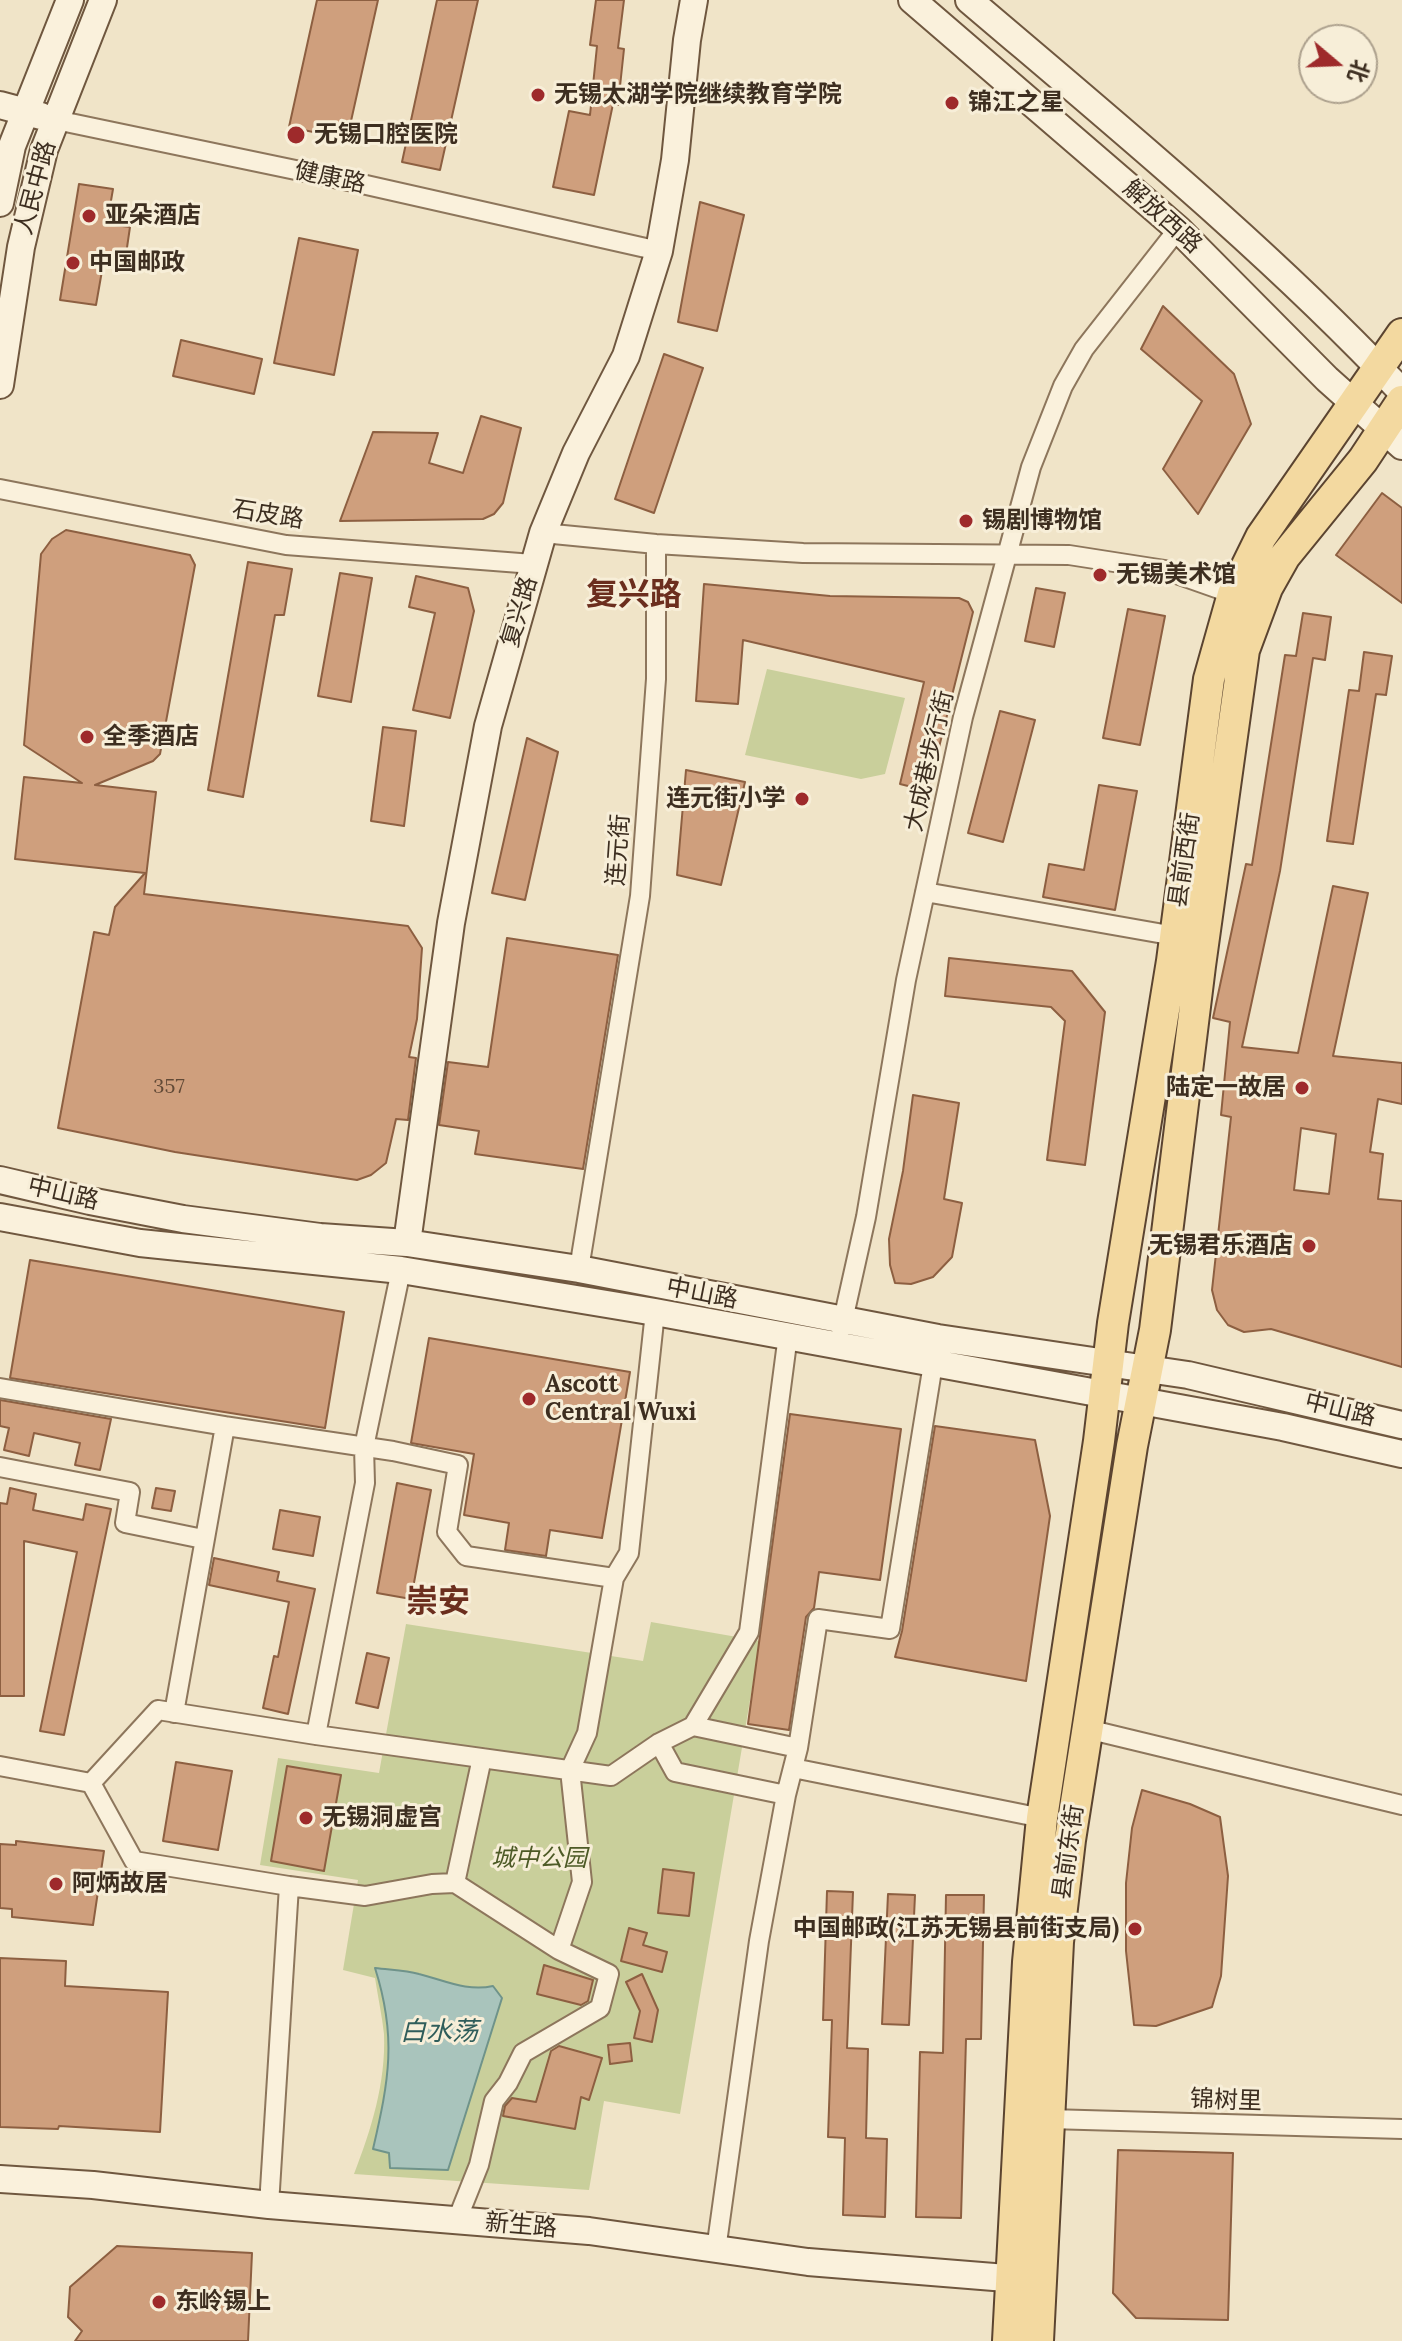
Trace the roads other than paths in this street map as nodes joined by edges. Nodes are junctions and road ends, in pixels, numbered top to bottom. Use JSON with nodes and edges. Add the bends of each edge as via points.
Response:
{"nodes":[{"id":1,"x":70,"y":0,"type":"edge"},
{"id":2,"x":103,"y":0,"type":"edge"},
{"id":3,"x":694,"y":0,"type":"edge"},
{"id":4,"x":912,"y":0,"type":"edge"},
{"id":5,"x":969,"y":0,"type":"edge"},
{"id":6,"x":13,"y":109,"type":"edge"},
{"id":7,"x":56,"y":120,"type":"junction"},
{"id":8,"x":0,"y":203,"type":"edge"},
{"id":9,"x":1178,"y":229,"type":"junction"},
{"id":10,"x":659,"y":251,"type":"junction"},
{"id":11,"x":1402,"y":334,"type":"edge"},
{"id":12,"x":1380,"y":368,"type":"junction"},
{"id":13,"x":0,"y":385,"type":"edge"},
{"id":14,"x":1402,"y":392,"type":"edge"},
{"id":15,"x":1402,"y":401,"type":"edge"},
{"id":16,"x":1355,"y":404,"type":"junction"},
{"id":17,"x":1393,"y":438,"type":"edge"},
{"id":18,"x":0,"y":489,"type":"edge"},
{"id":19,"x":543,"y":533,"type":"junction"},
{"id":20,"x":656,"y":544,"type":"junction"},
{"id":21,"x":1008,"y":555,"type":"junction"},
{"id":22,"x":533,"y":564,"type":"junction"},
{"id":23,"x":1233,"y":594,"type":"junction"},
{"id":24,"x":925,"y":892,"type":"junction"},
{"id":25,"x":1175,"y":936,"type":"junction"},
{"id":26,"x":0,"y":1180,"type":"edge"},
{"id":27,"x":0,"y":1217,"type":"edge"},
{"id":28,"x":407,"y":1243,"type":"junction"},
{"id":29,"x":579,"y":1269,"type":"junction"},
{"id":30,"x":401,"y":1270,"type":"junction"},
{"id":31,"x":655,"y":1312,"type":"junction"},
{"id":32,"x":840,"y":1333,"type":"junction"},
{"id":33,"x":788,"y":1335,"type":"junction"},
{"id":34,"x":1108,"y":1363,"type":"junction"},
{"id":35,"x":933,"y":1364,"type":"junction"},
{"id":36,"x":1147,"y":1369,"type":"junction"},
{"id":37,"x":0,"y":1388,"type":"edge"},
{"id":38,"x":1105,"y":1394,"type":"junction"},
{"id":39,"x":1140,"y":1402,"type":"junction"},
{"id":40,"x":1402,"y":1425,"type":"edge"},
{"id":41,"x":225,"y":1426,"type":"junction"},
{"id":42,"x":364,"y":1447,"type":"junction"},
{"id":43,"x":1402,"y":1454,"type":"edge"},
{"id":44,"x":0,"y":1467,"type":"edge"},
{"id":45,"x":203,"y":1539,"type":"junction"},
{"id":46,"x":614,"y":1578,"type":"junction"},
{"id":47,"x":174,"y":1713,"type":"junction"},
{"id":48,"x":693,"y":1726,"type":"junction"},
{"id":49,"x":1087,"y":1729,"type":"junction"},
{"id":50,"x":316,"y":1735,"type":"junction"},
{"id":51,"x":659,"y":1743,"type":"junction"},
{"id":52,"x":798,"y":1748,"type":"junction"},
{"id":53,"x":482,"y":1758,"type":"junction"},
{"id":54,"x":0,"y":1766,"type":"edge"},
{"id":55,"x":793,"y":1768,"type":"junction"},
{"id":56,"x":570,"y":1770,"type":"junction"},
{"id":57,"x":91,"y":1783,"type":"junction"},
{"id":58,"x":786,"y":1795,"type":"junction"},
{"id":59,"x":1402,"y":1805,"type":"edge"},
{"id":60,"x":1042,"y":1818,"type":"junction"},
{"id":61,"x":455,"y":1883,"type":"junction"},
{"id":62,"x":289,"y":1886,"type":"junction"},
{"id":63,"x":559,"y":1950,"type":"junction"},
{"id":64,"x":1049,"y":2119,"type":"junction"},
{"id":65,"x":1402,"y":2129,"type":"edge"},
{"id":66,"x":0,"y":2179,"type":"edge"},
{"id":67,"x":269,"y":2205,"type":"junction"},
{"id":68,"x":457,"y":2220,"type":"junction"},
{"id":69,"x":716,"y":2250,"type":"junction"},
{"id":70,"x":1027,"y":2280,"type":"junction"},
{"id":71,"x":1008,"y":2341,"type":"edge"},
{"id":72,"x":1038,"y":2341,"type":"edge"}],
"edges":[{"from":1,"to":6,"type":"main road","name":"人民中路"},
{"from":2,"to":7,"type":"main road","name":"人民中路"},
{"from":3,"to":10,"type":"main road","name":"复兴路"},
{"from":4,"to":9,"type":"main road","name":"解放西路"},
{"from":5,"to":12,"type":"main road","name":"解放西路","via":[[1204,200]]},
{"from":6,"to":7,"type":"main road","name":"健康路"},
{"from":6,"to":8,"type":"main road","name":"人民中路","via":[[12,146]]},
{"from":7,"to":10,"type":"street","name":"健康路"},
{"from":7,"to":13,"type":"main road","name":"人民中路","via":[[21,247]]},
{"from":9,"to":16,"type":"main road","name":"解放西路"},
{"from":9,"to":21,"type":"street","name":"大成巷步行街","via":[[1084,349],[1063,386],[1031,467]]},
{"from":10,"to":19,"type":"main road","name":"复兴路","via":[[626,356],[576,453]]},
{"from":11,"to":12,"type":"main road","name":"县前西街"},
{"from":12,"to":14,"type":"main road","name":"解放西路"},
{"from":12,"to":16,"type":"main road","name":"县前西街"},
{"from":15,"to":17,"type":"main road","name":"县前西街"},
{"from":16,"to":17,"type":"main road","name":"解放西路"},
{"from":16,"to":23,"type":"main road","name":"县前西街","via":[[1261,537]]},
{"from":17,"to":36,"type":"main road","name":"县前西街","via":[[1363,460],[1285,556],[1244,650]]},
{"from":18,"to":22,"type":"street","name":"石皮路","via":[[286,545]]},
{"from":19,"to":20,"type":"street"},
{"from":19,"to":22,"type":"main road","name":"复兴路"},
{"from":20,"to":21,"type":"street","via":[[803,553]]},
{"from":20,"to":29,"type":"street","name":"连元街","via":[[656,679],[640,896]]},
{"from":21,"to":23,"type":"street","via":[[1069,555],[1165,570]]},
{"from":21,"to":24,"type":"street","name":"大成巷步行街","via":[[963,717]]},
{"from":22,"to":28,"type":"main road","name":"复兴路","via":[[488,726],[451,923]]},
{"from":23,"to":25,"type":"main road","name":"县前西街","via":[[1209,679]]},
{"from":24,"to":25,"type":"street"},
{"from":24,"to":32,"type":"street","name":"大成巷步行街"},
{"from":25,"to":34,"type":"main road","name":"县前西街"},
{"from":26,"to":28,"type":"main road","name":"中山路","via":[[183,1219]]},
{"from":27,"to":30,"type":"main road","name":"中山路","via":[[140,1243]]},
{"from":28,"to":29,"type":"main road","name":"中山路"},
{"from":29,"to":32,"type":"main road","name":"中山路"},
{"from":30,"to":31,"type":"main road","name":"中山路"},
{"from":30,"to":42,"type":"street"},
{"from":31,"to":33,"type":"main road","name":"中山路"},
{"from":31,"to":46,"type":"street","via":[[629,1553]]},
{"from":32,"to":33,"type":"main road","name":"中山路"},
{"from":32,"to":34,"type":"main road","name":"中山路","via":[[938,1338]]},
{"from":32,"to":35,"type":"main road","name":"中山路"},
{"from":33,"to":48,"type":"street","via":[[749,1632]]},
{"from":34,"to":36,"type":"main road","name":"中山路"},
{"from":34,"to":38,"type":"main road","name":"县前西街"},
{"from":35,"to":38,"type":"main road","name":"中山路"},
{"from":35,"to":52,"type":"street","via":[[890,1629],[818,1619]]},
{"from":36,"to":39,"type":"main road","name":"县前东街"},
{"from":36,"to":40,"type":"main road","name":"中山路"},
{"from":37,"to":41,"type":"street"},
{"from":38,"to":39,"type":"main road","name":"中山路"},
{"from":38,"to":60,"type":"main road","name":"县前东街"},
{"from":39,"to":43,"type":"main road","name":"中山路"},
{"from":39,"to":49,"type":"main road","name":"县前东街"},
{"from":41,"to":42,"type":"street"},
{"from":41,"to":45,"type":"street"},
{"from":42,"to":46,"type":"street","via":[[458,1465],[447,1532],[466,1556]]},
{"from":42,"to":50,"type":"street","via":[[365,1483]]},
{"from":44,"to":45,"type":"street","via":[[130,1492],[125,1523]]},
{"from":45,"to":47,"type":"street"},
{"from":46,"to":56,"type":"street","via":[[587,1733]]},
{"from":47,"to":50,"type":"street"},
{"from":47,"to":57,"type":"street","via":[[158,1710]]},
{"from":48,"to":51,"type":"street"},
{"from":48,"to":52,"type":"street"},
{"from":49,"to":59,"type":"street"},
{"from":49,"to":64,"type":"main road","name":"县前东街","via":[[1058,1942]]},
{"from":50,"to":53,"type":"street"},
{"from":51,"to":56,"type":"street","via":[[611,1776]]},
{"from":51,"to":58,"type":"street","via":[[675,1772]]},
{"from":52,"to":55,"type":"street"},
{"from":53,"to":56,"type":"street"},
{"from":53,"to":61,"type":"street"},
{"from":54,"to":57,"type":"street"},
{"from":55,"to":58,"type":"street"},
{"from":55,"to":60,"type":"street"},
{"from":56,"to":63,"type":"street","via":[[582,1882]]},
{"from":57,"to":62,"type":"street","via":[[134,1861]]},
{"from":58,"to":69,"type":"street","via":[[759,1941]]},
{"from":60,"to":70,"type":"main road","name":"县前东街","via":[[1028,1962]]},
{"from":61,"to":62,"type":"street","via":[[365,1896]]},
{"from":61,"to":63,"type":"street"},
{"from":62,"to":67,"type":"street"},
{"from":63,"to":68,"type":"street","via":[[609,1974],[600,2008],[523,2053],[494,2101],[479,2165]]},
{"from":64,"to":65,"type":"street","name":"锦树里"},
{"from":64,"to":70,"type":"main road","name":"县前东街"},
{"from":66,"to":67,"type":"main road","name":"新生路"},
{"from":67,"to":68,"type":"main road","name":"新生路"},
{"from":68,"to":69,"type":"main road","name":"新生路","via":[[589,2231]]},
{"from":69,"to":70,"type":"main road","name":"新生路"},
{"from":70,"to":71,"type":"main road","name":"县前东街"},
{"from":70,"to":72,"type":"main road","name":"县前东街"}]}
